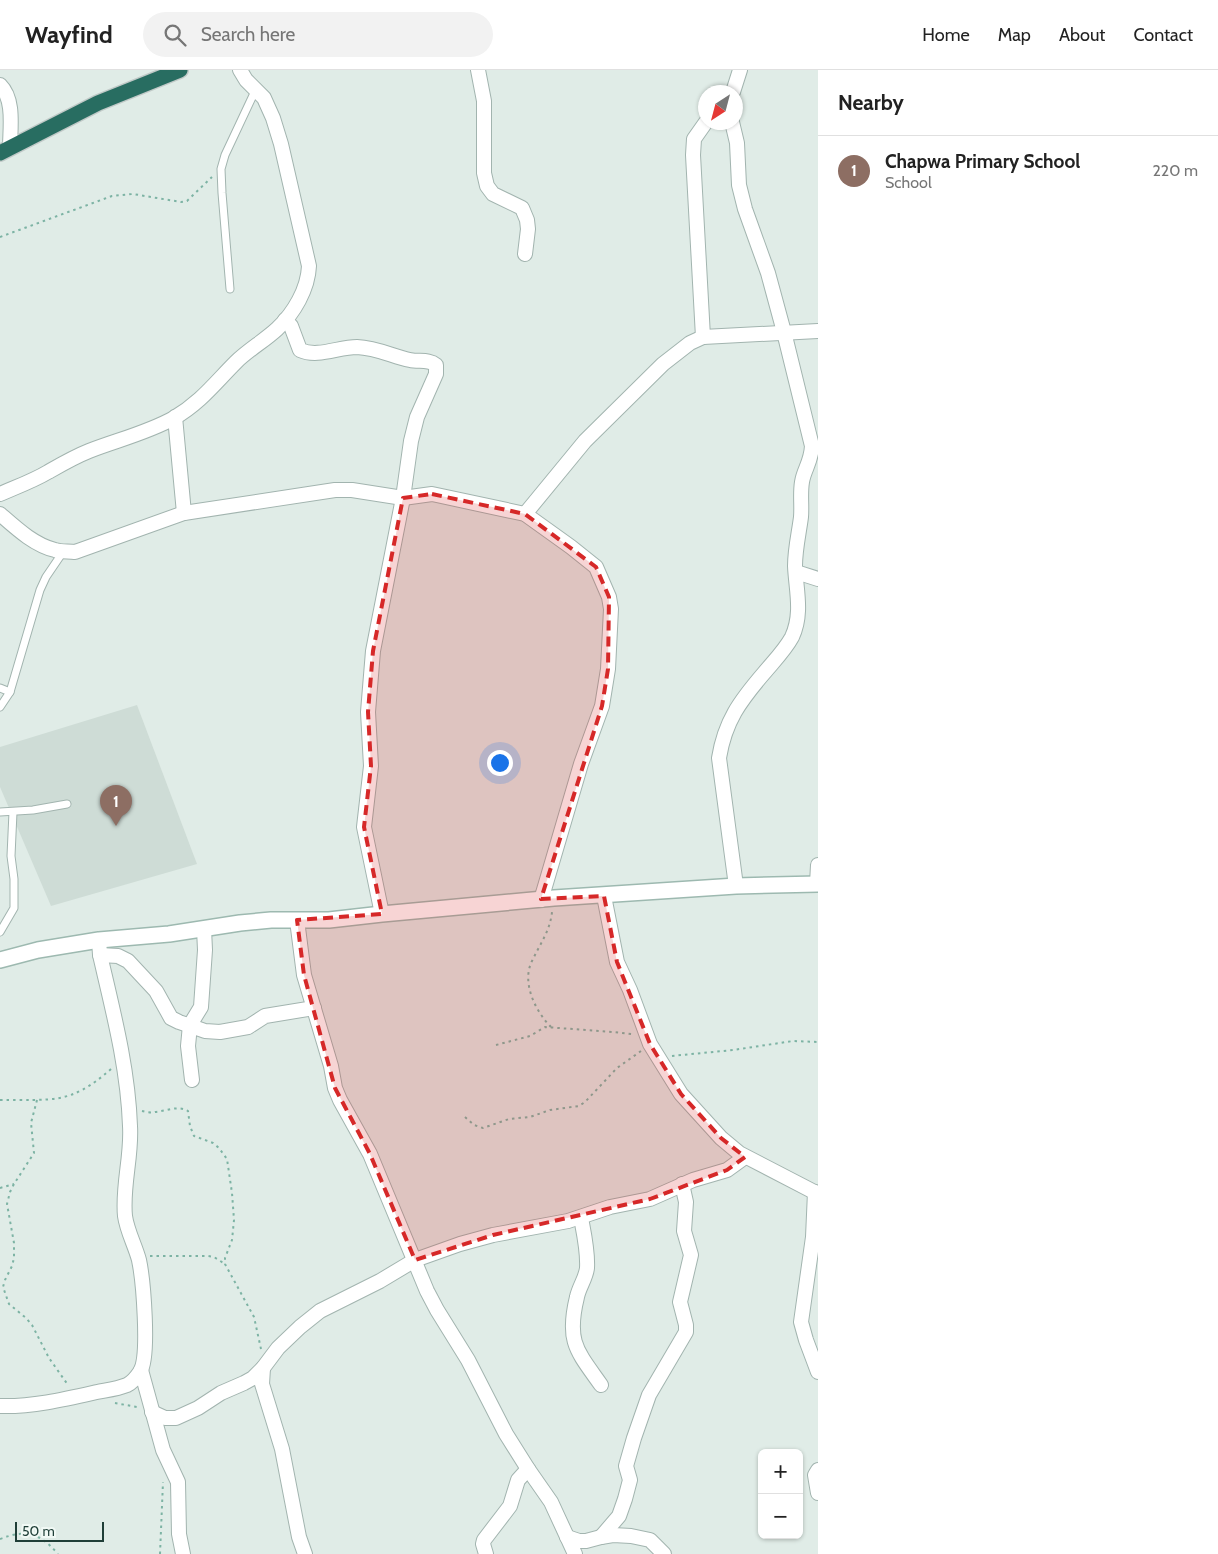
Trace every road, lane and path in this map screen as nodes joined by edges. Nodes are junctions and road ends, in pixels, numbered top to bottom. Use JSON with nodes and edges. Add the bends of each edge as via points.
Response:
{"nodes":[{"id":1,"x":180,"y":70,"type":"edge"},
{"id":2,"x":240,"y":70,"type":"edge"},
{"id":3,"x":478,"y":70,"type":"edge"},
{"id":4,"x":740,"y":70,"type":"edge"},
{"id":5,"x":0,"y":85,"type":"edge"},
{"id":6,"x":736,"y":85,"type":"edge"},
{"id":7,"x":256,"y":89,"type":"junction"},
{"id":8,"x":700,"y":130,"type":"edge"},
{"id":9,"x":734,"y":130,"type":"edge"},
{"id":10,"x":5,"y":150,"type":"edge"},
{"id":11,"x":221,"y":169,"type":"junction"},
{"id":12,"x":0,"y":237,"type":"edge"},
{"id":13,"x":524,"y":254,"type":"dead end"},
{"id":14,"x":230,"y":289,"type":"dead end"},
{"id":15,"x":285,"y":320,"type":"junction"},
{"id":16,"x":818,"y":331,"type":"edge"},
{"id":17,"x":784,"y":332,"type":"junction"},
{"id":18,"x":704,"y":337,"type":"junction"},
{"id":19,"x":176,"y":417,"type":"junction"},
{"id":20,"x":814,"y":465,"type":"edge"},
{"id":21,"x":0,"y":494,"type":"edge"},
{"id":22,"x":403,"y":498,"type":"junction"},
{"id":23,"x":0,"y":514,"type":"edge"},
{"id":24,"x":184,"y":514,"type":"junction"},
{"id":25,"x":525,"y":514,"type":"junction"},
{"id":26,"x":63,"y":551,"type":"junction"},
{"id":27,"x":796,"y":572,"type":"junction"},
{"id":28,"x":818,"y":579,"type":"edge"},
{"id":29,"x":0,"y":688,"type":"edge"},
{"id":30,"x":10,"y":692,"type":"junction"},
{"id":31,"x":0,"y":707,"type":"edge"},
{"id":32,"x":67,"y":804,"type":"dead end"},
{"id":33,"x":0,"y":812,"type":"edge"},
{"id":34,"x":13,"y":812,"type":"junction"},
{"id":35,"x":818,"y":865,"type":"edge"},
{"id":36,"x":817,"y":884,"type":"edge"},
{"id":37,"x":736,"y":886,"type":"junction"},
{"id":38,"x":604,"y":896,"type":"junction"},
{"id":39,"x":547,"y":899,"type":"junction"},
{"id":40,"x":382,"y":914,"type":"junction"},
{"id":41,"x":297,"y":920,"type":"junction"},
{"id":42,"x":204,"y":928,"type":"junction"},
{"id":43,"x":0,"y":932,"type":"edge"},
{"id":44,"x":99,"y":947,"type":"junction"},
{"id":45,"x":0,"y":960,"type":"edge"},
{"id":46,"x":314,"y":1008,"type":"junction"},
{"id":47,"x":190,"y":1025,"type":"junction"},
{"id":48,"x":552,"y":1027,"type":"junction"},
{"id":49,"x":649,"y":1042,"type":"junction"},
{"id":50,"x":818,"y":1042,"type":"edge"},
{"id":51,"x":496,"y":1045,"type":"dead end"},
{"id":52,"x":658,"y":1057,"type":"junction"},
{"id":53,"x":122,"y":1059,"type":"junction"},
{"id":54,"x":192,"y":1080,"type":"dead end"},
{"id":55,"x":0,"y":1100,"type":"edge"},
{"id":56,"x":37,"y":1100,"type":"junction"},
{"id":57,"x":130,"y":1110,"type":"junction"},
{"id":58,"x":465,"y":1117,"type":"dead end"},
{"id":59,"x":745,"y":1157,"type":"junction"},
{"id":60,"x":14,"y":1184,"type":"junction"},
{"id":61,"x":682,"y":1184,"type":"junction"},
{"id":62,"x":0,"y":1188,"type":"edge"},
{"id":63,"x":816,"y":1193,"type":"edge"},
{"id":64,"x":581,"y":1218,"type":"junction"},
{"id":65,"x":138,"y":1256,"type":"junction"},
{"id":66,"x":416,"y":1260,"type":"junction"},
{"id":67,"x":225,"y":1264,"type":"junction"},
{"id":68,"x":263,"y":1368,"type":"junction"},
{"id":69,"x":141,"y":1370,"type":"junction"},
{"id":70,"x":818,"y":1372,"type":"edge"},
{"id":71,"x":601,"y":1385,"type":"dead end"},
{"id":72,"x":81,"y":1396,"type":"junction"},
{"id":73,"x":112,"y":1402,"type":"dead end"},
{"id":74,"x":0,"y":1406,"type":"edge"},
{"id":75,"x":152,"y":1412,"type":"junction"},
{"id":76,"x":167,"y":1460,"type":"junction"},
{"id":77,"x":528,"y":1469,"type":"junction"},
{"id":78,"x":818,"y":1470,"type":"edge"},
{"id":79,"x":818,"y":1493,"type":"edge"},
{"id":80,"x":567,"y":1536,"type":"junction"},
{"id":81,"x":601,"y":1537,"type":"junction"},
{"id":82,"x":0,"y":1539,"type":"edge"},
{"id":83,"x":58,"y":1554,"type":"edge"},
{"id":84,"x":160,"y":1554,"type":"edge"},
{"id":85,"x":183,"y":1554,"type":"edge"},
{"id":86,"x":305,"y":1554,"type":"edge"},
{"id":87,"x":486,"y":1554,"type":"edge"},
{"id":88,"x":575,"y":1554,"type":"edge"},
{"id":89,"x":664,"y":1554,"type":"edge"}],
"edges":[{"from":1,"to":10,"type":"highway","via":[[98,103]]},
{"from":2,"to":7,"type":"street"},
{"from":3,"to":13,"type":"street","via":[[484,101],[484,173],[487,186],[493,194],[522,208],[528,229]]},
{"from":4,"to":6,"type":"street"},
{"from":5,"to":10,"type":"street","via":[[7,94],[10,109]]},
{"from":7,"to":11,"type":"lane"},
{"from":7,"to":15,"type":"street","via":[[264,98],[281,144],[309,266],[303,292]]},
{"from":8,"to":18,"type":"street","via":[[694,139],[692,155]]},
{"from":9,"to":17,"type":"street","via":[[739,185]]},
{"from":11,"to":12,"type":"path","via":[[188,201],[133,194],[112,196]]},
{"from":11,"to":14,"type":"lane"},
{"from":15,"to":19,"type":"street","via":[[237,361],[203,398]]},
{"from":15,"to":22,"type":"street","via":[[291,326],[300,350],[307,353],[357,347],[383,350],[436,365],[436,374],[417,417]]},
{"from":16,"to":17,"type":"street"},
{"from":17,"to":18,"type":"street"},
{"from":17,"to":20,"type":"street"},
{"from":18,"to":25,"type":"street","via":[[663,364],[585,441]]},
{"from":19,"to":21,"type":"street","via":[[63,462]]},
{"from":19,"to":24,"type":"street"},
{"from":20,"to":27,"type":"street","via":[[802,484]]},
{"from":22,"to":24,"type":"street","via":[[365,491],[335,490]]},
{"from":22,"to":25,"type":"street","via":[[432,494]]},
{"from":22,"to":40,"type":"street","via":[[373,651],[368,712],[371,766],[364,827]]},
{"from":23,"to":26,"type":"street","via":[[39,544]]},
{"from":24,"to":26,"type":"street","via":[[75,552]]},
{"from":25,"to":39,"type":"street","via":[[596,567],[611,609],[608,669],[602,706],[581,764]]},
{"from":26,"to":30,"type":"lane","via":[[40,590]]},
{"from":27,"to":28,"type":"street"},
{"from":27,"to":37,"type":"street","via":[[798,620],[792,635],[738,705],[721,742],[718,758]]},
{"from":29,"to":30,"type":"lane"},
{"from":30,"to":31,"type":"lane"},
{"from":32,"to":34,"type":"lane"},
{"from":33,"to":34,"type":"lane"},
{"from":34,"to":43,"type":"lane","via":[[14,908]]},
{"from":35,"to":36,"type":"street"},
{"from":36,"to":37,"type":"street"},
{"from":37,"to":38,"type":"street"},
{"from":38,"to":39,"type":"street"},
{"from":38,"to":49,"type":"street","via":[[617,962]]},
{"from":39,"to":40,"type":"street"},
{"from":39,"to":48,"type":"path","via":[[550,927],[528,973],[533,1000],[543,1019]]},
{"from":40,"to":41,"type":"street"},
{"from":41,"to":42,"type":"street"},
{"from":41,"to":46,"type":"street","via":[[304,975]]},
{"from":42,"to":44,"type":"street"},
{"from":42,"to":47,"type":"street","via":[[201,1007]]},
{"from":44,"to":45,"type":"street","via":[[38,950]]},
{"from":44,"to":47,"type":"street","via":[[128,961],[156,991],[171,1018]]},
{"from":44,"to":53,"type":"street"},
{"from":46,"to":47,"type":"street","via":[[266,1016],[248,1027],[220,1032]]},
{"from":46,"to":66,"type":"street","via":[[340,1100],[370,1154]]},
{"from":47,"to":54,"type":"street","via":[[188,1046]]},
{"from":48,"to":49,"type":"path","via":[[619,1032]]},
{"from":48,"to":51,"type":"path"},
{"from":49,"to":52,"type":"street"},
{"from":49,"to":58,"type":"path","via":[[579,1106],[509,1119],[483,1128]]},
{"from":50,"to":52,"type":"path","via":[[793,1041]]},
{"from":52,"to":59,"type":"street","via":[[681,1094],[703,1120]]},
{"from":53,"to":56,"type":"path","via":[[99,1080],[73,1095],[56,1100]]},
{"from":53,"to":57,"type":"street"},
{"from":55,"to":56,"type":"path"},
{"from":56,"to":60,"type":"path","via":[[31,1123],[34,1152]]},
{"from":57,"to":65,"type":"street","via":[[125,1217]]},
{"from":57,"to":67,"type":"path","via":[[185,1109],[194,1136],[213,1143],[224,1153],[234,1220]]},
{"from":59,"to":61,"type":"street","via":[[727,1170]]},
{"from":59,"to":63,"type":"street"},
{"from":60,"to":62,"type":"path"},
{"from":60,"to":72,"type":"path","via":[[7,1204],[14,1258],[4,1280],[6,1298],[32,1325],[68,1386]]},
{"from":61,"to":64,"type":"street","via":[[650,1199],[610,1206]]},
{"from":61,"to":81,"type":"street","via":[[686,1202],[684,1231],[691,1255],[680,1302],[686,1332],[649,1395],[626,1466],[630,1480],[625,1500],[618,1516]]},
{"from":63,"to":70,"type":"street","via":[[801,1322]]},
{"from":64,"to":66,"type":"street","via":[[493,1235]]},
{"from":64,"to":71,"type":"street","via":[[587,1268],[577,1295],[574,1341],[580,1356]]},
{"from":65,"to":67,"type":"path","via":[[208,1256]]},
{"from":65,"to":69,"type":"street","via":[[145,1342]]},
{"from":66,"to":68,"type":"street","via":[[320,1311],[278,1348]]},
{"from":66,"to":77,"type":"street","via":[[437,1310]]},
{"from":67,"to":68,"type":"path","via":[[254,1317]]},
{"from":68,"to":75,"type":"street","via":[[253,1378],[221,1392],[183,1416],[168,1418]]},
{"from":68,"to":86,"type":"street","via":[[262,1384],[282,1449]]},
{"from":69,"to":72,"type":"street","via":[[128,1384]]},
{"from":69,"to":75,"type":"street"},
{"from":72,"to":74,"type":"street","via":[[16,1407]]},
{"from":73,"to":75,"type":"path"},
{"from":75,"to":76,"type":"street"},
{"from":76,"to":84,"type":"path","via":[[162,1485]]},
{"from":76,"to":85,"type":"street","via":[[178,1482],[179,1534]]},
{"from":77,"to":80,"type":"street","via":[[551,1502]]},
{"from":77,"to":87,"type":"street","via":[[518,1480],[510,1506],[484,1540]]},
{"from":78,"to":79,"type":"street","via":[[815,1475]]},
{"from":80,"to":81,"type":"street","via":[[580,1541]]},
{"from":80,"to":88,"type":"street"},
{"from":81,"to":89,"type":"street","via":[[631,1536],[650,1540]]},
{"from":82,"to":83,"type":"path","via":[[34,1534]]}]}
